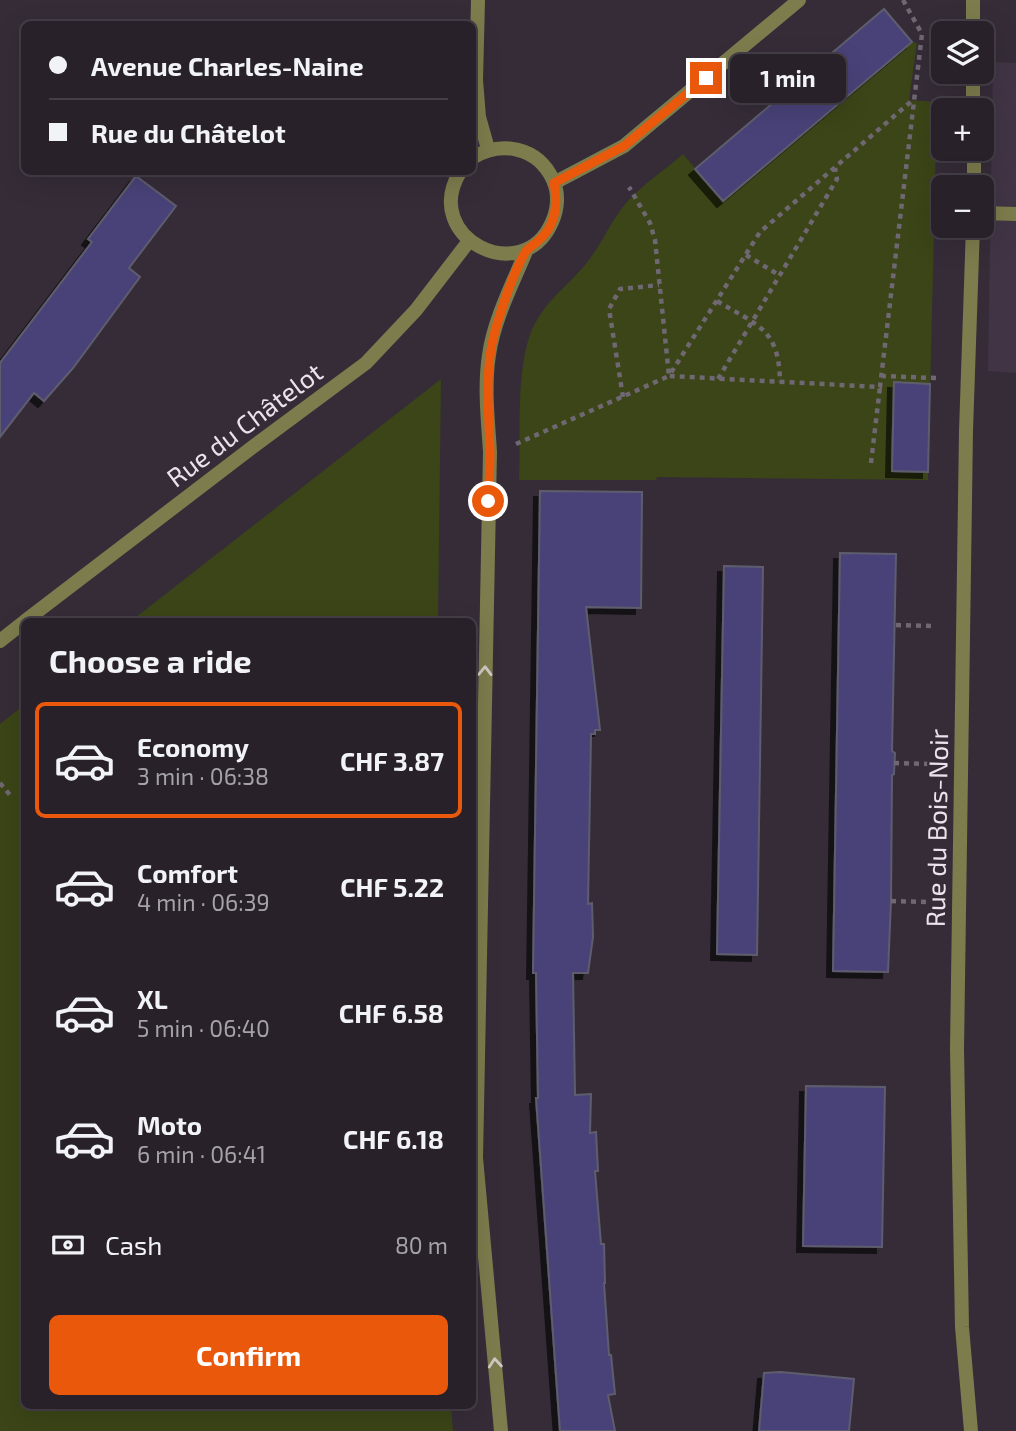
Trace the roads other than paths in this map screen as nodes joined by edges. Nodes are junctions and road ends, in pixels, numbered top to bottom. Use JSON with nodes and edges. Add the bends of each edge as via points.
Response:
{"nodes":[{"id":1,"x":478,"y":0,"type":"edge"},
{"id":2,"x":799,"y":0,"type":"edge"},
{"id":3,"x":973,"y":0,"type":"edge"},
{"id":4,"x":973,"y":21,"type":"edge"},
{"id":5,"x":488,"y":149,"type":"junction"},
{"id":6,"x":476,"y":156,"type":"edge"},
{"id":7,"x":459,"y":175,"type":"edge"},
{"id":8,"x":554,"y":183,"type":"junction"},
{"id":9,"x":994,"y":214,"type":"edge"},
{"id":10,"x":1016,"y":214,"type":"edge"},
{"id":11,"x":973,"y":238,"type":"edge"},
{"id":12,"x":469,"y":241,"type":"junction"},
{"id":13,"x":527,"y":249,"type":"junction"},
{"id":14,"x":30,"y":618,"type":"edge"},
{"id":15,"x":21,"y":625,"type":"edge"},
{"id":16,"x":0,"y":640,"type":"edge"},
{"id":17,"x":501,"y":1431,"type":"edge"},
{"id":18,"x":971,"y":1431,"type":"edge"}],
"edges":[{"from":1,"to":5,"type":"street","via":[[476,80]]},
{"from":2,"to":8,"type":"street","via":[[624,146]]},
{"from":3,"to":4,"type":"street"},
{"from":5,"to":6,"type":"street"},
{"from":5,"to":8,"type":"street","via":[[504,147],[535,157]]},
{"from":7,"to":12,"type":"street","via":[[452,190],[452,214]]},
{"from":8,"to":13,"type":"street","via":[[556,214],[550,228]]},
{"from":9,"to":10,"type":"street"},
{"from":11,"to":18,"type":"street","name":"Rue du Bois-Noir","via":[[957,1049],[962,1327]]},
{"from":12,"to":13,"type":"street","via":[[497,253]]},
{"from":12,"to":14,"type":"street","name":"Rue du Châtelot","via":[[416,310],[366,363]]},
{"from":17,"to":13,"type":"street","one_way":true,"via":[[477,1158],[490,452],[486,385],[497,321]]},
{"from":15,"to":16,"type":"street","name":"Rue du Châtelot"}]}
